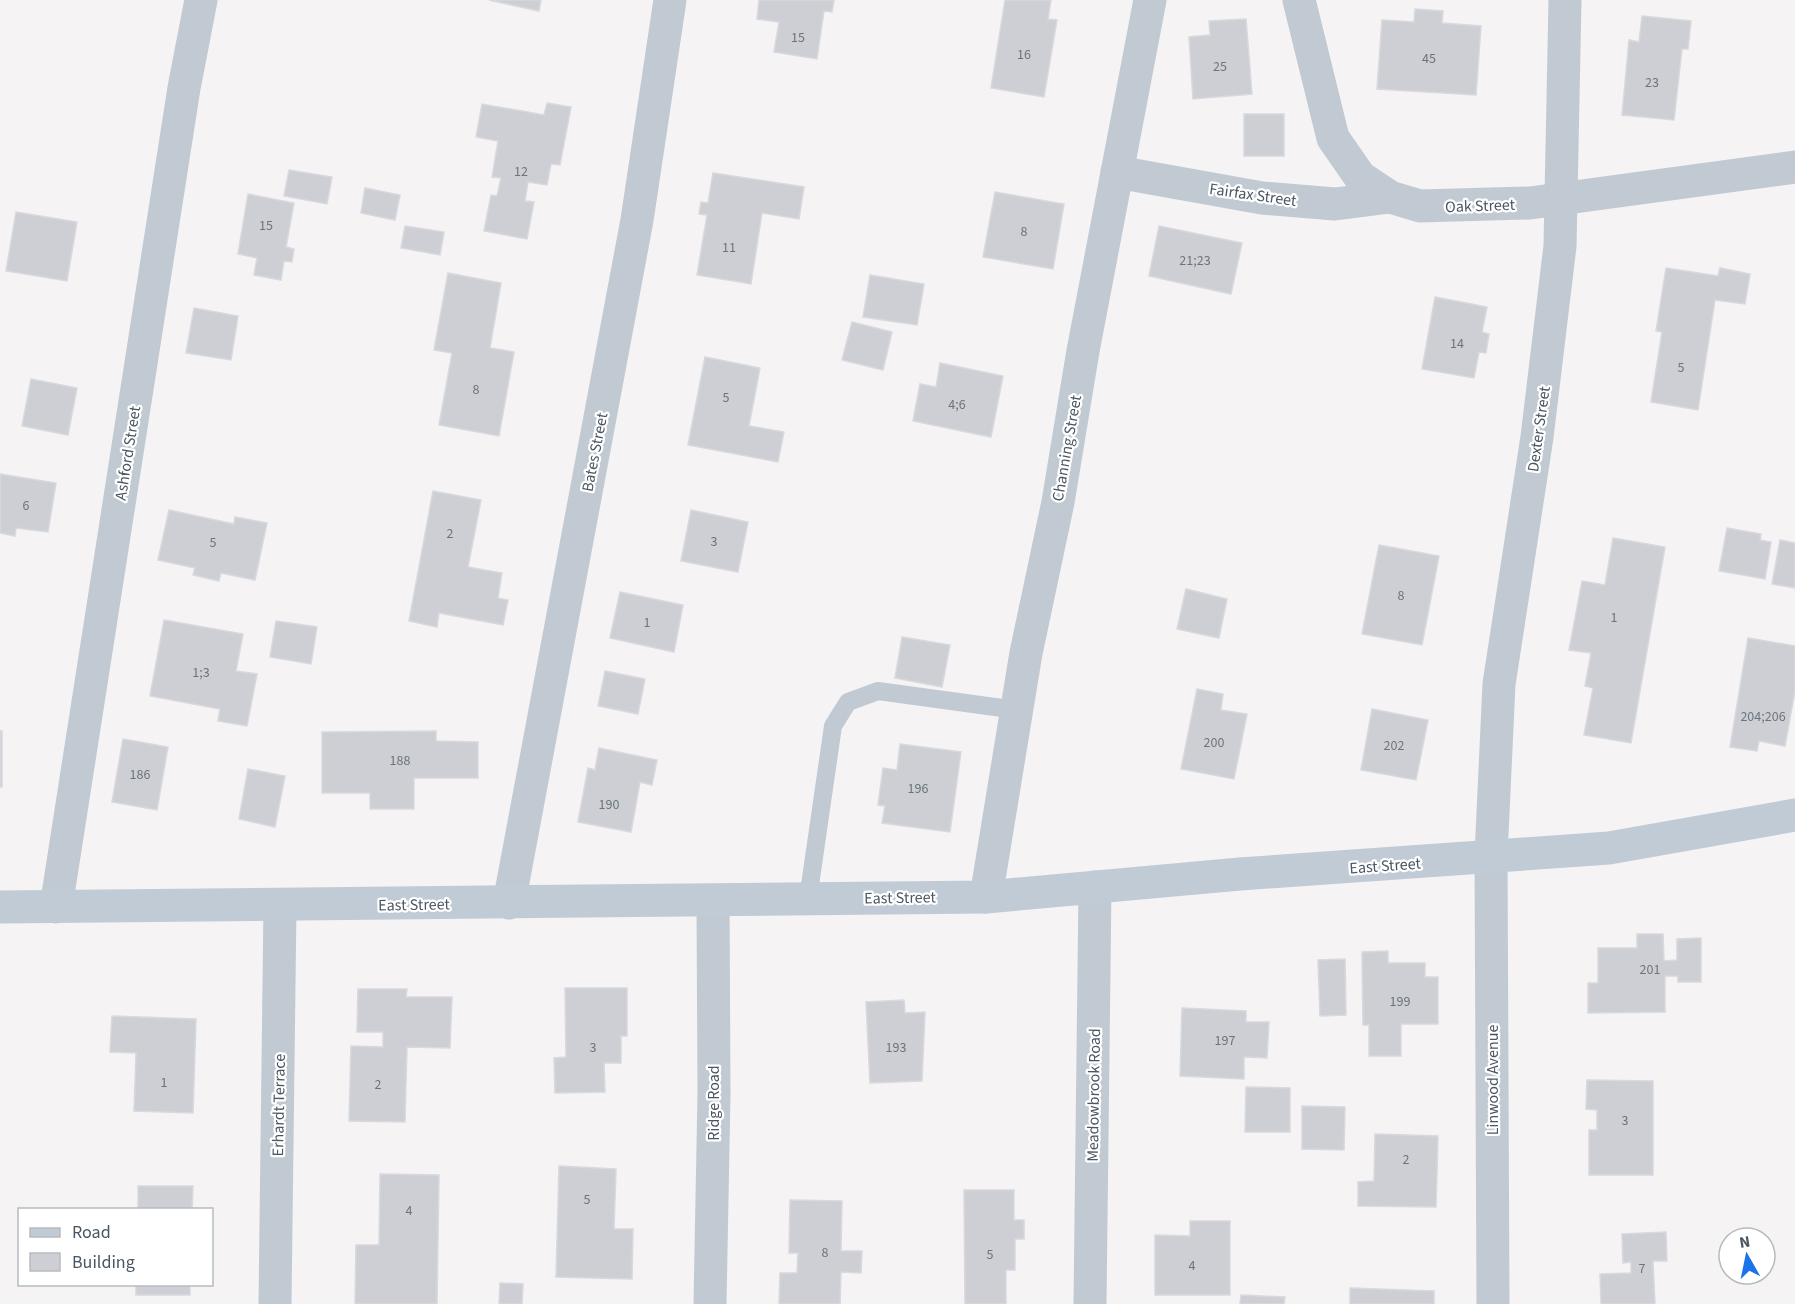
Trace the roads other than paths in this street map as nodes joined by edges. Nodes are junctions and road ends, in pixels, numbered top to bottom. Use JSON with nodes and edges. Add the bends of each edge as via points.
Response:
{"nodes":[{"id":1,"x":201,"y":0,"type":"edge"},
{"id":2,"x":670,"y":0,"type":"edge"},
{"id":3,"x":1150,"y":0,"type":"edge"},
{"id":4,"x":1299,"y":0,"type":"edge"},
{"id":5,"x":1565,"y":0,"type":"edge"},
{"id":6,"x":1795,"y":167,"type":"edge"},
{"id":7,"x":1117,"y":172,"type":"junction"},
{"id":8,"x":1390,"y":197,"type":"junction"},
{"id":9,"x":1561,"y":198,"type":"junction"},
{"id":10,"x":1017,"y":710,"type":"junction"},
{"id":11,"x":1795,"y":815,"type":"edge"},
{"id":12,"x":1491,"y":856,"type":"junction"},
{"id":13,"x":1095,"y":887,"type":"junction"},
{"id":14,"x":986,"y":897,"type":"junction"},
{"id":15,"x":808,"y":899,"type":"junction"},
{"id":16,"x":712,"y":902,"type":"junction"},
{"id":17,"x":509,"y":903,"type":"junction"},
{"id":18,"x":280,"y":905,"type":"junction"},
{"id":19,"x":0,"y":907,"type":"edge"},
{"id":20,"x":56,"y":907,"type":"junction"},
{"id":21,"x":275,"y":1304,"type":"edge"},
{"id":22,"x":710,"y":1304,"type":"edge"},
{"id":23,"x":1090,"y":1304,"type":"edge"},
{"id":24,"x":1493,"y":1304,"type":"edge"}],
"edges":[{"from":1,"to":20,"type":"street","name":"Ashford Street"},
{"from":2,"to":17,"type":"street","name":"Bates Street","via":[[633,243]]},
{"from":3,"to":7,"type":"street","name":"Channing Street"},
{"from":4,"to":8,"type":"street","name":"Oak Street","via":[[1334,138],[1360,177]]},
{"from":5,"to":9,"type":"street","name":"Dexter Street"},
{"from":6,"to":9,"type":"street","name":"Oak Street"},
{"from":7,"to":8,"type":"street","name":"Fairfax Street","via":[[1262,198],[1335,204]]},
{"from":7,"to":10,"type":"street","name":"Channing Street"},
{"from":8,"to":9,"type":"street","name":"Oak Street","via":[[1420,206],[1530,203]]},
{"from":9,"to":12,"type":"street","name":"Dexter Street","via":[[1560,246],[1537,437],[1499,684]]},
{"from":10,"to":14,"type":"street","name":"Channing Street"},
{"from":10,"to":15,"type":"lane","via":[[878,691],[848,702],[833,726]]},
{"from":11,"to":12,"type":"main road","name":"East Street","via":[[1609,848]]},
{"from":12,"to":13,"type":"main road","name":"East Street"},
{"from":12,"to":24,"type":"street","name":"Linwood Avenue"},
{"from":13,"to":14,"type":"main road","name":"East Street"},
{"from":13,"to":23,"type":"street","name":"Meadowbrook Road"},
{"from":14,"to":15,"type":"main road","name":"East Street"},
{"from":15,"to":16,"type":"main road","name":"East Street"},
{"from":16,"to":17,"type":"main road","name":"East Street"},
{"from":16,"to":22,"type":"street","name":"Ridge Road"},
{"from":17,"to":18,"type":"main road","name":"East Street"},
{"from":18,"to":20,"type":"main road","name":"East Street"},
{"from":18,"to":21,"type":"street","name":"Erhardt Terrace"},
{"from":19,"to":20,"type":"main road","name":"East Street"}]}
